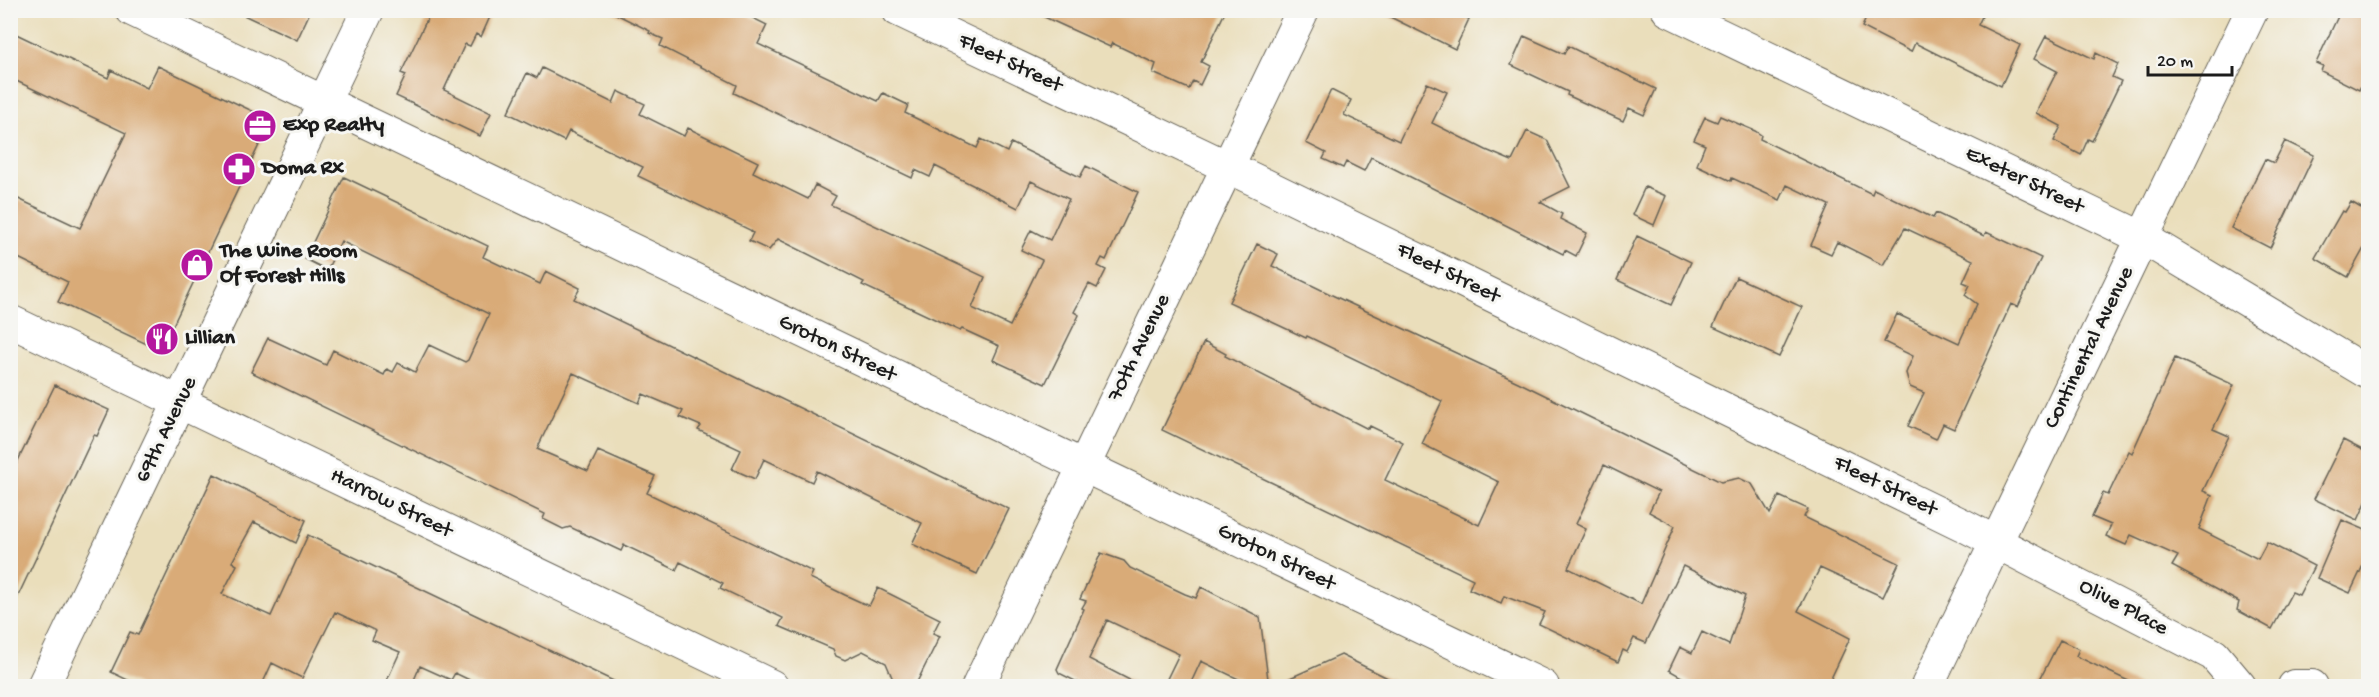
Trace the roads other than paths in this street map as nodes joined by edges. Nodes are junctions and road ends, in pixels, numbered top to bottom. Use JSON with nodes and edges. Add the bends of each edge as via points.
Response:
{"nodes":[{"id":1,"x":132,"y":10,"type":"edge"},
{"id":2,"x":368,"y":10,"type":"edge"},
{"id":3,"x":898,"y":10,"type":"edge"},
{"id":4,"x":1303,"y":10,"type":"edge"},
{"id":5,"x":1668,"y":10,"type":"edge"},
{"id":6,"x":2253,"y":10,"type":"edge"},
{"id":7,"x":324,"y":102,"type":"junction"},
{"id":8,"x":1227,"y":167,"type":"junction"},
{"id":9,"x":2143,"y":238,"type":"junction"},
{"id":10,"x":10,"y":321,"type":"edge"},
{"id":11,"x":2368,"y":374,"type":"edge"},
{"id":12,"x":180,"y":402,"type":"junction"},
{"id":13,"x":1083,"y":466,"type":"junction"},
{"id":14,"x":1996,"y":541,"type":"junction"},
{"id":15,"x":43,"y":687,"type":"edge"},
{"id":16,"x":772,"y":687,"type":"edge"},
{"id":17,"x":978,"y":687,"type":"edge"},
{"id":18,"x":1543,"y":687,"type":"edge"},
{"id":19,"x":1927,"y":687,"type":"edge"},
{"id":20,"x":2240,"y":687,"type":"edge"},
{"id":21,"x":2294,"y":687,"type":"edge"},
{"id":22,"x":2312,"y":687,"type":"edge"}],
"edges":[{"from":1,"to":7,"type":"street","name":"Groton Street"},
{"from":2,"to":7,"type":"street","name":"69th Avenue"},
{"from":3,"to":8,"type":"street","name":"Fleet Street"},
{"from":4,"to":8,"type":"street","name":"70th Avenue"},
{"from":5,"to":9,"type":"street","name":"Exeter Street"},
{"from":6,"to":9,"type":"street","name":"Continental Avenue"},
{"from":7,"to":12,"type":"street","name":"69th Avenue"},
{"from":7,"to":13,"type":"street","name":"Groton Street"},
{"from":8,"to":13,"type":"street","name":"70th Avenue"},
{"from":8,"to":14,"type":"street","name":"Fleet Street"},
{"from":9,"to":11,"type":"street","name":"Exeter Street"},
{"from":9,"to":14,"type":"street","name":"Continental Avenue"},
{"from":10,"to":12,"type":"street","name":"Harrow Street"},
{"from":12,"to":15,"type":"street","name":"69th Avenue"},
{"from":12,"to":16,"type":"street","name":"Harrow Street"},
{"from":13,"to":17,"type":"street","name":"70th Avenue"},
{"from":13,"to":18,"type":"street","name":"Groton Street"},
{"from":14,"to":19,"type":"street","name":"Continental Avenue"},
{"from":14,"to":20,"type":"street","name":"Olive Place","via":[[2214,655]]},
{"from":21,"to":22,"type":"street"}]}
